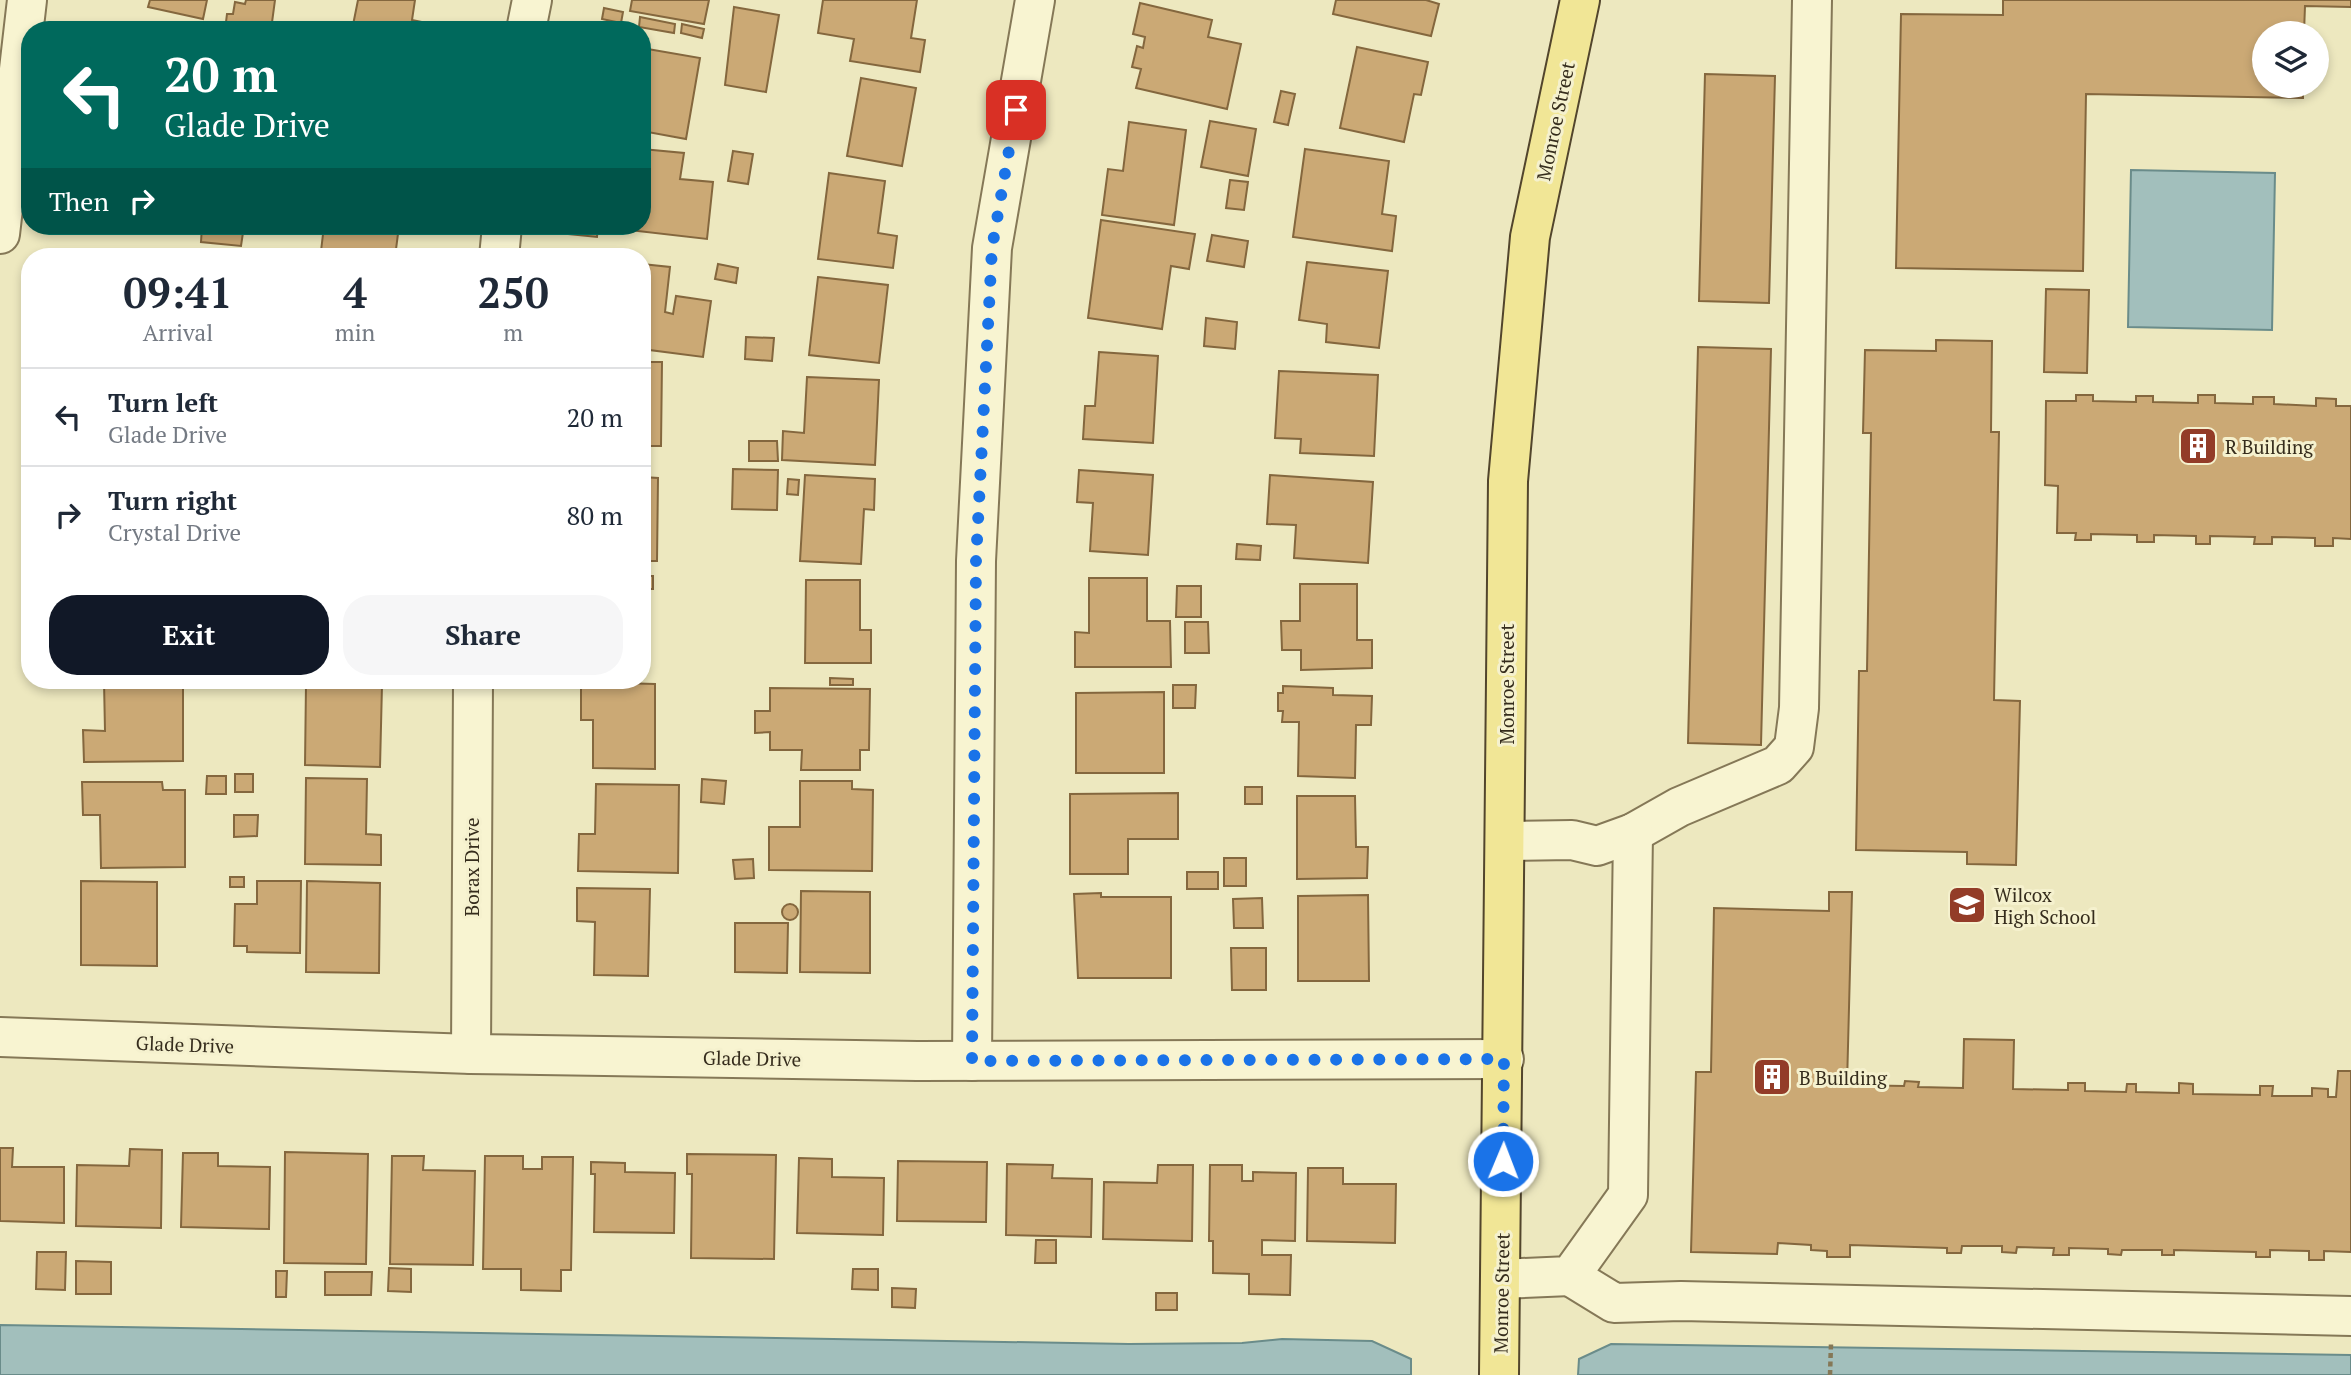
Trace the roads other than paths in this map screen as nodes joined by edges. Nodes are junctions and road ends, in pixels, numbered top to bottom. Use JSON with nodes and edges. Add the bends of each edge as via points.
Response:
{"nodes":[{"id":1,"x":27,"y":0,"type":"edge"},
{"id":2,"x":531,"y":0,"type":"edge"},
{"id":3,"x":1035,"y":0,"type":"edge"},
{"id":4,"x":1580,"y":0,"type":"edge"},
{"id":5,"x":1812,"y":13,"type":"edge"},
{"id":6,"x":25,"y":21,"type":"edge"},
{"id":7,"x":528,"y":21,"type":"edge"},
{"id":8,"x":21,"y":52,"type":"edge"},
{"id":9,"x":0,"y":234,"type":"edge"},
{"id":10,"x":473,"y":689,"type":"edge"},
{"id":11,"x":1633,"y":834,"type":"junction"},
{"id":12,"x":1505,"y":841,"type":"junction"},
{"id":13,"x":0,"y":1037,"type":"edge"},
{"id":14,"x":471,"y":1054,"type":"junction"},
{"id":15,"x":1504,"y":1059,"type":"junction"},
{"id":16,"x":972,"y":1061,"type":"junction"},
{"id":17,"x":1570,"y":1276,"type":"junction"},
{"id":18,"x":1500,"y":1279,"type":"junction"},
{"id":19,"x":2351,"y":1316,"type":"edge"},
{"id":20,"x":1500,"y":1366,"type":"edge"}],
"edges":[{"from":1,"to":6,"type":"street"},
{"from":2,"to":7,"type":"street"},
{"from":3,"to":16,"type":"street","via":[[992,248],[976,561]]},
{"from":4,"to":12,"type":"main road","name":"Monroe Street","via":[[1530,237],[1508,481]]},
{"from":5,"to":11,"type":"street","via":[[1799,708],[1794,747],[1778,765],[1679,807]]},
{"from":8,"to":9,"type":"street"},
{"from":10,"to":14,"type":"street","name":"Borax Drive"},
{"from":11,"to":12,"type":"street","via":[[1597,846],[1572,840]]},
{"from":11,"to":17,"type":"street","via":[[1628,1195]]},
{"from":12,"to":15,"type":"main road","name":"Monroe Street"},
{"from":13,"to":14,"type":"street","name":"Glade Drive"},
{"from":14,"to":16,"type":"street","name":"Glade Drive"},
{"from":15,"to":16,"type":"street","name":"Glade Drive"},
{"from":15,"to":18,"type":"main road","name":"Monroe Street"},
{"from":17,"to":18,"type":"street"},
{"from":17,"to":19,"type":"street","via":[[1614,1303]]},
{"from":18,"to":20,"type":"main road","name":"Monroe Street"}]}
